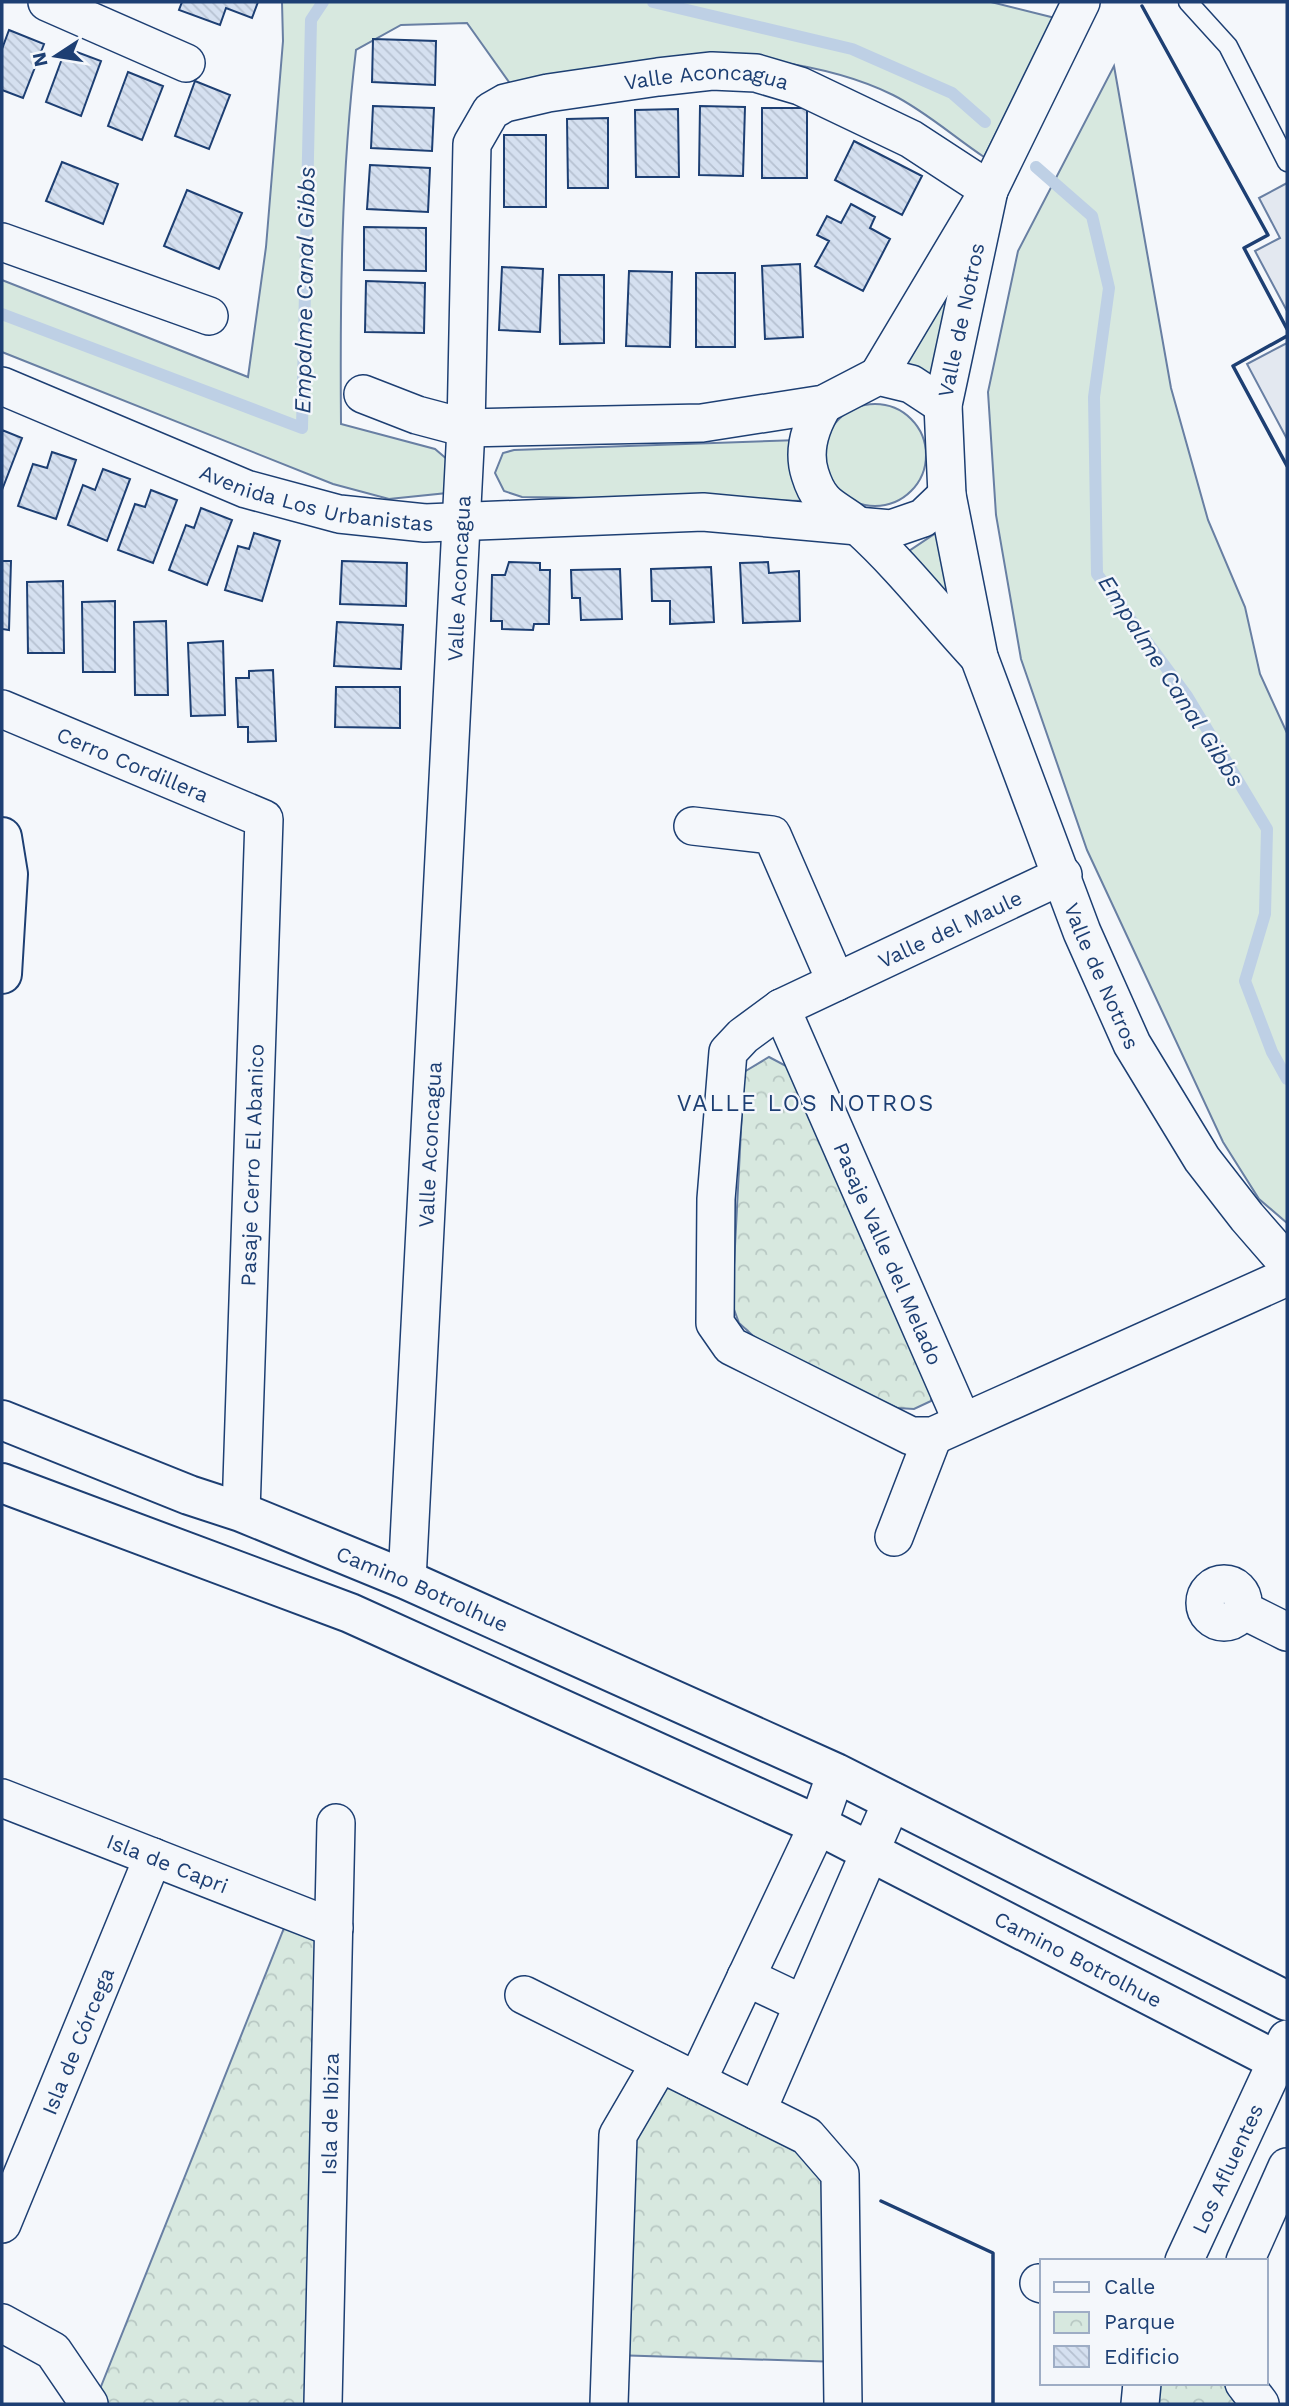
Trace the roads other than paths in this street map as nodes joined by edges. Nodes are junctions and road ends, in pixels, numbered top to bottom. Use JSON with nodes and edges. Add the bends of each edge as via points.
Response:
{"nodes":[{"id":1,"x":47,"y":2,"type":"edge"},
{"id":2,"x":1081,"y":2,"type":"edge"},
{"id":3,"x":1188,"y":2,"type":"edge"},
{"id":4,"x":186,"y":63,"type":"dead end"},
{"id":5,"x":1287,"y":162,"type":"edge"},
{"id":6,"x":989,"y":190,"type":"junction"},
{"id":7,"x":2,"y":242,"type":"edge"},
{"id":8,"x":209,"y":316,"type":"dead end"},
{"id":9,"x":878,"y":376,"type":"junction"},
{"id":10,"x":2,"y":386,"type":"edge"},
{"id":11,"x":363,"y":394,"type":"dead end"},
{"id":12,"x":824,"y":404,"type":"junction"},
{"id":13,"x":943,"y":405,"type":"junction"},
{"id":14,"x":466,"y":428,"type":"junction"},
{"id":15,"x":947,"y":495,"type":"junction"},
{"id":16,"x":461,"y":521,"type":"junction"},
{"id":17,"x":858,"y":525,"type":"junction"},
{"id":18,"x":979,"y":657,"type":"junction"},
{"id":19,"x":2,"y":709,"type":"edge"},
{"id":20,"x":264,"y":819,"type":"joint"},
{"id":21,"x":693,"y":826,"type":"dead end"},
{"id":22,"x":2,"y":836,"type":"edge"},
{"id":23,"x":1063,"y":875,"type":"junction"},
{"id":24,"x":2,"y":974,"type":"edge"},
{"id":25,"x":836,"y":982,"type":"junction"},
{"id":26,"x":781,"y":1008,"type":"junction"},
{"id":27,"x":1287,"y":1263,"type":"edge"},
{"id":28,"x":1287,"y":1277,"type":"edge"},
{"id":29,"x":2,"y":1420,"type":"edge"},
{"id":30,"x":948,"y":1429,"type":"junction"},
{"id":31,"x":2,"y":1483,"type":"edge"},
{"id":32,"x":241,"y":1512,"type":"junction"},
{"id":33,"x":894,"y":1537,"type":"dead end"},
{"id":34,"x":407,"y":1580,"type":"junction"},
{"id":35,"x":1242,"y":1609,"type":"dead end"},
{"id":36,"x":1287,"y":1632,"type":"edge"},
{"id":37,"x":836,"y":1773,"type":"junction"},
{"id":38,"x":2,"y":1798,"type":"edge"},
{"id":39,"x":892,"y":1801,"type":"junction"},
{"id":40,"x":336,"y":1823,"type":"dead end"},
{"id":41,"x":818,"y":1825,"type":"junction"},
{"id":42,"x":868,"y":1852,"type":"junction"},
{"id":43,"x":153,"y":1857,"type":"junction"},
{"id":44,"x":334,"y":1928,"type":"junction"},
{"id":45,"x":746,"y":1977,"type":"junction"},
{"id":46,"x":524,"y":1995,"type":"dead end"},
{"id":47,"x":1287,"y":2001,"type":"edge"},
{"id":48,"x":803,"y":2004,"type":"junction"},
{"id":49,"x":1284,"y":2055,"type":"edge"},
{"id":50,"x":660,"y":2063,"type":"junction"},
{"id":51,"x":697,"y":2081,"type":"junction"},
{"id":52,"x":757,"y":2111,"type":"junction"},
{"id":53,"x":1287,"y":2167,"type":"edge"},
{"id":54,"x":2,"y":2224,"type":"edge"},
{"id":55,"x":1185,"y":2259,"type":"edge"},
{"id":56,"x":1246,"y":2259,"type":"edge"},
{"id":57,"x":2,"y":2323,"type":"edge"},
{"id":58,"x":1142,"y":2385,"type":"edge"},
{"id":59,"x":1246,"y":2385,"type":"edge"},
{"id":60,"x":89,"y":2404,"type":"edge"},
{"id":61,"x":323,"y":2404,"type":"edge"},
{"id":62,"x":609,"y":2404,"type":"edge"},
{"id":63,"x":843,"y":2404,"type":"edge"},
{"id":64,"x":1140,"y":2404,"type":"edge"},
{"id":65,"x":1260,"y":2404,"type":"edge"}],
"edges":[{"from":1,"to":4,"type":"street"},
{"from":2,"to":6,"type":"street","name":"Valle de Notros"},
{"from":3,"to":5,"type":"lane","via":[[1228,46]]},
{"from":6,"to":9,"type":"street","name":"Valle de Notros"},
{"from":6,"to":13,"type":"street","name":"Valle de Notros"},
{"from":6,"to":14,"type":"street","name":"Valle Aconcagua","via":[[911,139],[800,86],[757,73],[712,71],[657,77],[505,103],[491,111],[472,144]]},
{"from":7,"to":8,"type":"street"},
{"from":9,"to":12,"type":"street"},
{"from":9,"to":13,"type":"street","via":[[911,384]]},
{"from":10,"to":16,"type":"street","name":"Avenida Los Urbanistas","via":[[292,504],[382,520]]},
{"from":11,"to":14,"type":"street"},
{"from":12,"to":14,"type":"street","via":[[702,423]]},
{"from":12,"to":17,"type":"street","name":"Avenida Los Urbanistas","via":[[808,437],[809,473],[827,505]]},
{"from":13,"to":15,"type":"street","name":"Valle de Notros"},
{"from":14,"to":16,"type":"street","name":"Valle Aconcagua"},
{"from":15,"to":17,"type":"street","name":"Avenida Los Urbanistas","via":[[908,526]]},
{"from":15,"to":18,"type":"street","name":"Valle de Notros"},
{"from":16,"to":17,"type":"street","name":"Avenida Los Urbanistas","via":[[704,512]]},
{"from":16,"to":34,"type":"street","name":"Valle Aconcagua"},
{"from":17,"to":18,"type":"street","name":"Valle de Notros"},
{"from":18,"to":23,"type":"street","name":"Valle de Notros"},
{"from":19,"to":20,"type":"street","name":"Cerro Cordillera"},
{"from":20,"to":32,"type":"street","name":"Pasaje Cerro El Abanico"},
{"from":21,"to":25,"type":"street","via":[[772,835]]},
{"from":22,"to":24,"type":"street","via":[[8,874]]},
{"from":23,"to":25,"type":"street","name":"Valle del Maule"},
{"from":23,"to":27,"type":"street","name":"Valle de Notros","via":[[1105,989],[1162,1097],[1202,1159]]},
{"from":25,"to":26,"type":"street"},
{"from":26,"to":30,"type":"street","name":"Pasaje Valle del Melado"},
{"from":26,"to":30,"type":"street","via":[[729,1052],[716,1199],[715,1324],[731,1346],[911,1436]]},
{"from":28,"to":30,"type":"street"},
{"from":29,"to":32,"type":"street","name":"Camino Botrolhue"},
{"from":30,"to":33,"type":"street"},
{"from":31,"to":41,"type":"street","name":"Camino Botrolhue","via":[[350,1613]]},
{"from":32,"to":34,"type":"street","name":"Camino Botrolhue"},
{"from":34,"to":37,"type":"street","name":"Camino Botrolhue"},
{"from":35,"to":36,"type":"street"},
{"from":37,"to":39,"type":"street","name":"Camino Botrolhue"},
{"from":37,"to":41,"type":"street"},
{"from":38,"to":43,"type":"street","name":"Isla de Capri"},
{"from":39,"to":42,"type":"street"},
{"from":39,"to":47,"type":"street","name":"Camino Botrolhue"},
{"from":40,"to":44,"type":"street","name":"Isla de Ibiza"},
{"from":41,"to":42,"type":"street","name":"Camino Botrolhue"},
{"from":41,"to":45,"type":"street"},
{"from":42,"to":48,"type":"street"},
{"from":42,"to":49,"type":"street","name":"Camino Botrolhue"},
{"from":43,"to":44,"type":"street","name":"Isla de Capri"},
{"from":43,"to":54,"type":"street","name":"Isla de Córcega"},
{"from":44,"to":61,"type":"street","name":"Isla de Ibiza"},
{"from":45,"to":48,"type":"street"},
{"from":45,"to":51,"type":"street"},
{"from":46,"to":50,"type":"street"},
{"from":48,"to":52,"type":"street"},
{"from":49,"to":55,"type":"street","name":"Los Afluentes"},
{"from":50,"to":51,"type":"street"},
{"from":50,"to":62,"type":"street","via":[[618,2135]]},
{"from":51,"to":52,"type":"street"},
{"from":52,"to":63,"type":"street","via":[[807,2136],[840,2174]]},
{"from":53,"to":56,"type":"street"},
{"from":57,"to":60,"type":"street","via":[[53,2351]]},
{"from":58,"to":64,"type":"street"},
{"from":59,"to":65,"type":"street"}]}
